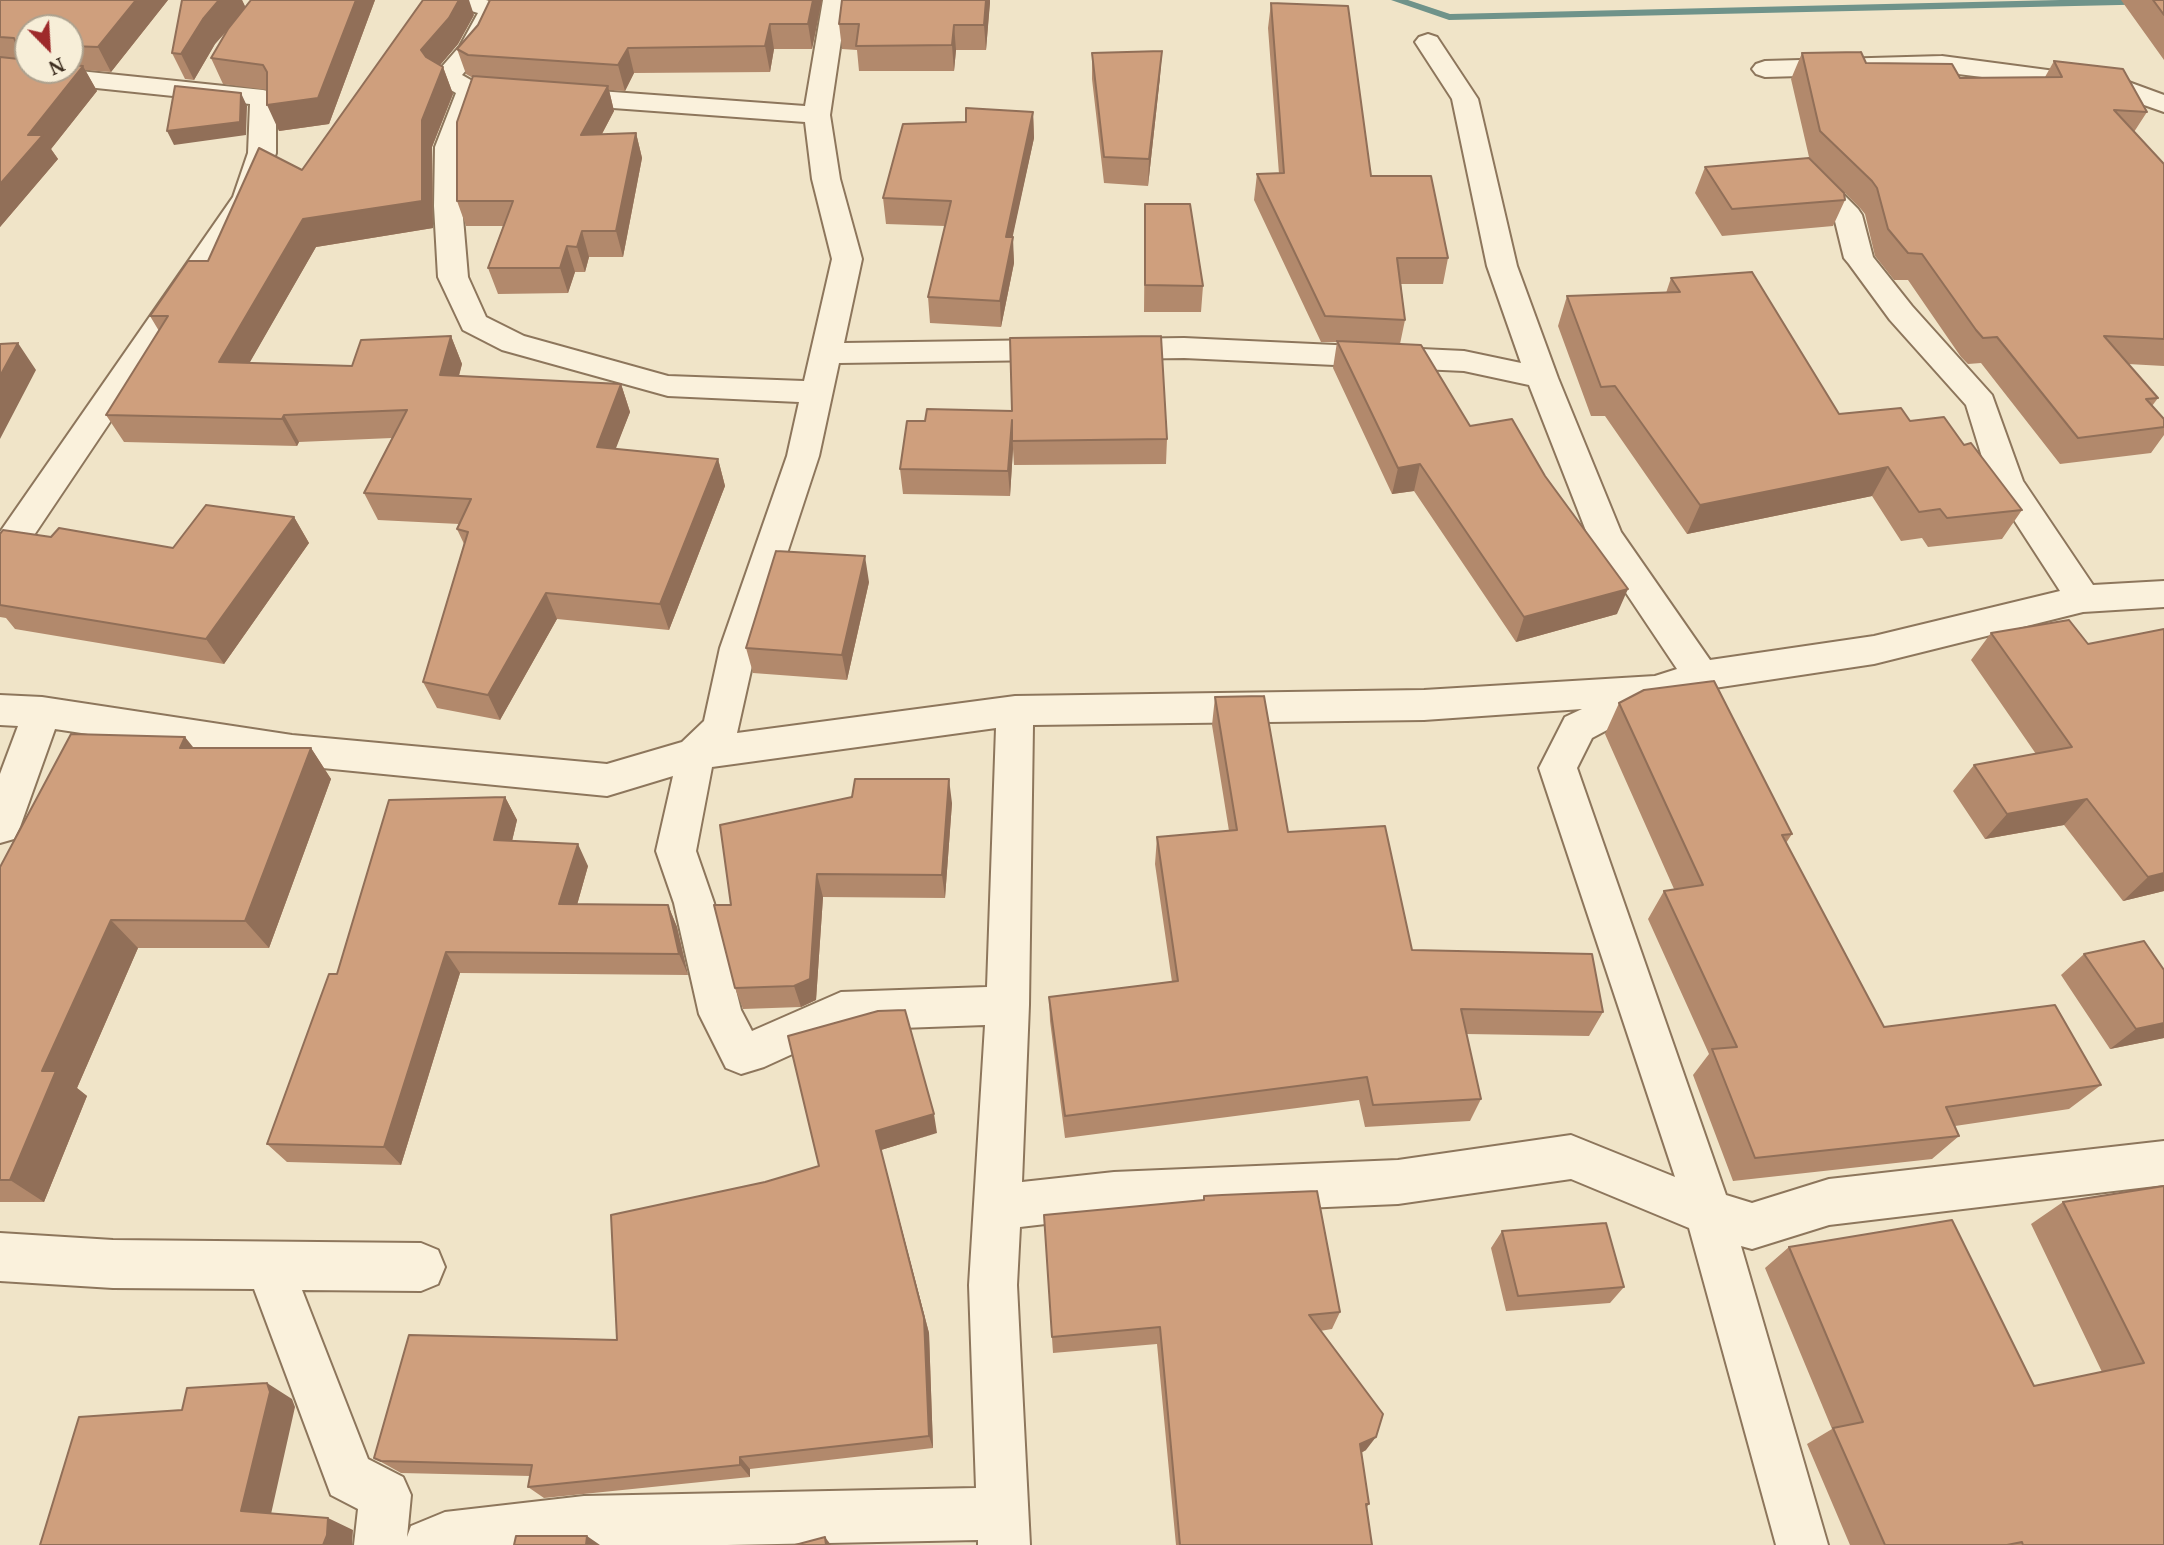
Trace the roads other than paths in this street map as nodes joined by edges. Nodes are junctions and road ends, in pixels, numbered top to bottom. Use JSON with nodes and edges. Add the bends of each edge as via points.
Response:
{"nodes":[{"id":1,"x":461,"y":0,"type":"edge"},
{"id":2,"x":835,"y":0,"type":"edge"},
{"id":3,"x":1428,"y":42,"type":"dead end"},
{"id":4,"x":1765,"y":69,"type":"dead end"},
{"id":5,"x":0,"y":70,"type":"edge"},
{"id":6,"x":470,"y":90,"type":"junction"},
{"id":7,"x":512,"y":93,"type":"edge"},
{"id":8,"x":540,"y":95,"type":"edge"},
{"id":9,"x":2164,"y":104,"type":"edge"},
{"id":10,"x":817,"y":115,"type":"junction"},
{"id":11,"x":1792,"y":160,"type":"edge"},
{"id":12,"x":827,"y":353,"type":"junction"},
{"id":13,"x":1542,"y":378,"type":"junction"},
{"id":14,"x":819,"y":392,"type":"junction"},
{"id":15,"x":0,"y":559,"type":"edge"},
{"id":16,"x":2164,"y":594,"type":"edge"},
{"id":17,"x":2083,"y":599,"type":"junction"},
{"id":18,"x":1701,"y":676,"type":"junction"},
{"id":19,"x":1655,"y":690,"type":"junction"},
{"id":20,"x":0,"y":710,"type":"edge"},
{"id":21,"x":1014,"y":710,"type":"junction"},
{"id":22,"x":42,"y":712,"type":"junction"},
{"id":23,"x":695,"y":754,"type":"junction"},
{"id":24,"x":0,"y":827,"type":"edge"},
{"id":25,"x":1008,"y":1005,"type":"junction"},
{"id":26,"x":2164,"y":1163,"type":"edge"},
{"id":27,"x":996,"y":1207,"type":"junction"},
{"id":28,"x":1709,"y":1213,"type":"junction"},
{"id":29,"x":0,"y":1257,"type":"edge"},
{"id":30,"x":269,"y":1266,"type":"junction"},
{"id":31,"x":421,"y":1267,"type":"dead end"},
{"id":32,"x":1003,"y":1529,"type":"edge"},
{"id":33,"x":380,"y":1545,"type":"edge"},
{"id":34,"x":430,"y":1545,"type":"edge"},
{"id":35,"x":1802,"y":1545,"type":"edge"}],
"edges":[{"from":1,"to":6,"type":"street","via":[[492,10],[471,49],[446,77]]},
{"from":2,"to":10,"type":"street"},
{"from":3,"to":13,"type":"street","via":[[1465,99],[1502,266]]},
{"from":4,"to":9,"type":"street","via":[[1941,64],[2114,86]]},
{"from":5,"to":15,"type":"street","via":[[208,82],[263,98],[262,153],[247,197]]},
{"from":6,"to":7,"type":"street"},
{"from":6,"to":14,"type":"street","via":[[449,147],[448,206],[453,277],[474,323],[513,343],[668,386]]},
{"from":8,"to":10,"type":"street"},
{"from":10,"to":12,"type":"street","via":[[826,179],[847,258]]},
{"from":11,"to":17,"type":"street","via":[[1848,215],[1860,258],[1901,313],[1981,402],[2007,482]]},
{"from":12,"to":13,"type":"street","via":[[1184,348],[1464,361]]},
{"from":12,"to":14,"type":"street"},
{"from":13,"to":18,"type":"street","via":[[1605,536]]},
{"from":14,"to":23,"type":"street","via":[[803,456],[738,648],[720,727]]},
{"from":16,"to":17,"type":"street"},
{"from":17,"to":18,"type":"street","via":[[1874,650]]},
{"from":18,"to":19,"type":"street"},
{"from":19,"to":21,"type":"street","via":[[1424,705]]},
{"from":19,"to":28,"type":"street","via":[[1578,728],[1559,768]]},
{"from":20,"to":22,"type":"street"},
{"from":21,"to":23,"type":"street"},
{"from":21,"to":25,"type":"street"},
{"from":22,"to":23,"type":"street","via":[[292,751],[607,780]]},
{"from":22,"to":24,"type":"street"},
{"from":23,"to":25,"type":"street","via":[[676,851],[694,903],[720,1014],[741,1054],[841,1011]]},
{"from":25,"to":27,"type":"street"},
{"from":26,"to":28,"type":"street","via":[[1829,1202],[1752,1226]]},
{"from":27,"to":28,"type":"street","via":[[1114,1194],[1398,1182],[1571,1157]]},
{"from":27,"to":32,"type":"street","via":[[993,1285]]},
{"from":28,"to":35,"type":"street"},
{"from":29,"to":30,"type":"street","via":[[113,1265]]},
{"from":30,"to":31,"type":"street"},
{"from":30,"to":33,"type":"street","via":[[349,1477],[385,1495]]},
{"from":32,"to":34,"type":"street","via":[[584,1522],[445,1538]]}]}
